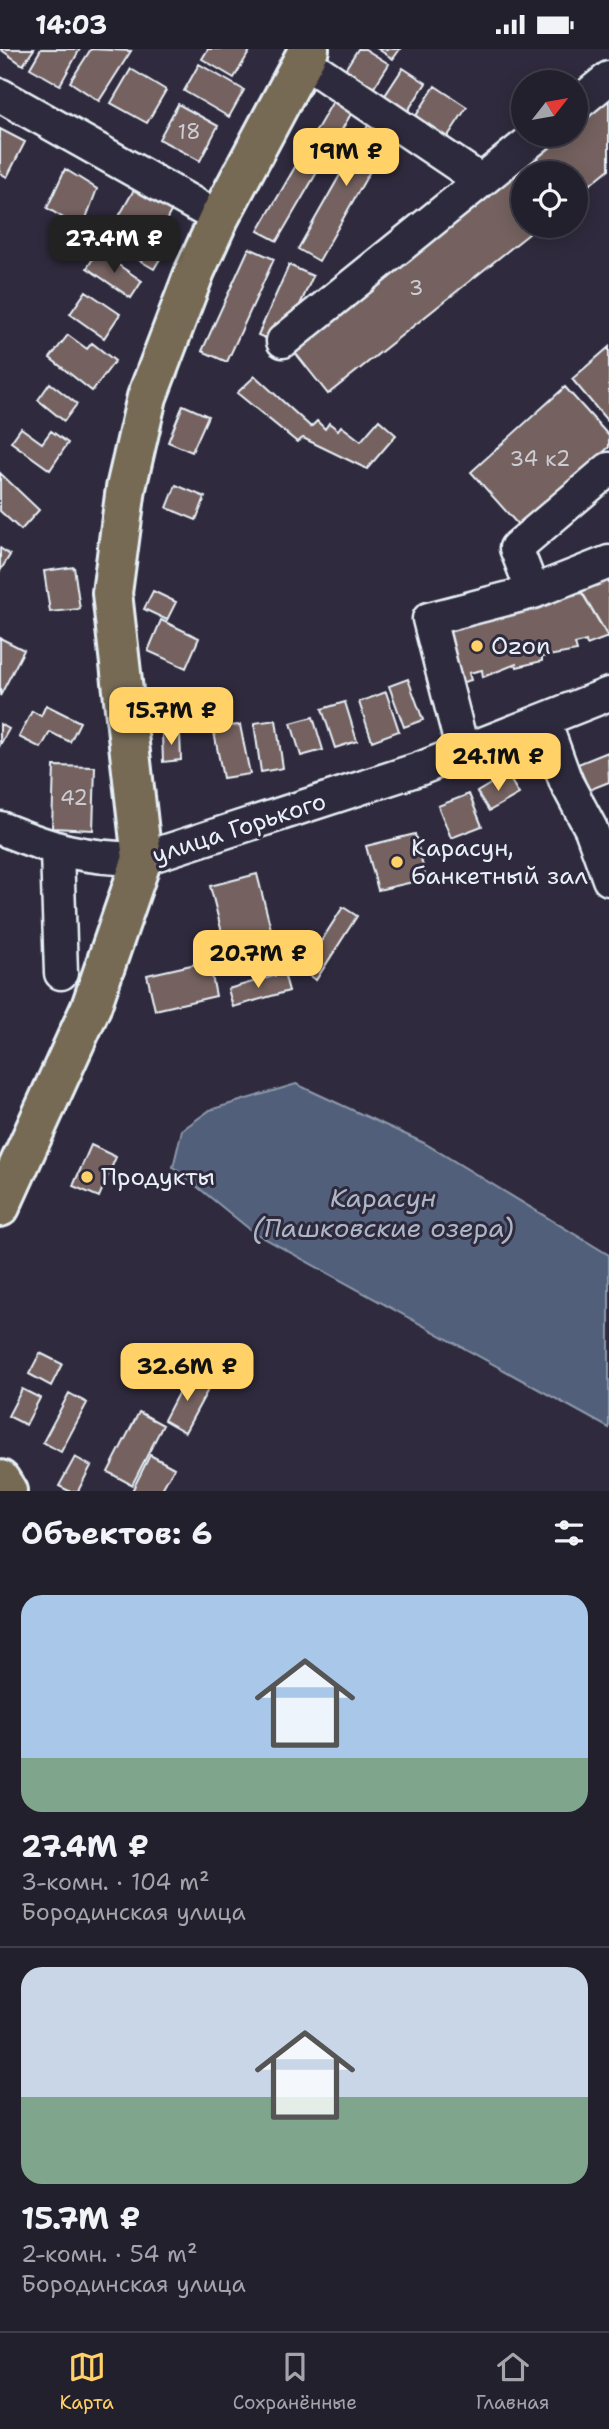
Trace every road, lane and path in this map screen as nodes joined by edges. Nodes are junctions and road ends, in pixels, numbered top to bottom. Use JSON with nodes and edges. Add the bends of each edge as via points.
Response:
{"nodes":[{"id":1,"x":306,"y":55,"type":"edge"},
{"id":2,"x":609,"y":78,"type":"edge"},
{"id":3,"x":0,"y":95,"type":"edge"},
{"id":4,"x":588,"y":95,"type":"edge"},
{"id":5,"x":523,"y":147,"type":"edge"},
{"id":6,"x":480,"y":180,"type":"junction"},
{"id":7,"x":219,"y":218,"type":"junction"},
{"id":8,"x":283,"y":341,"type":"dead end"},
{"id":9,"x":609,"y":469,"type":"edge"},
{"id":10,"x":609,"y":562,"type":"edge"},
{"id":11,"x":533,"y":592,"type":"junction"},
{"id":12,"x":609,"y":694,"type":"edge"},
{"id":13,"x":544,"y":721,"type":"junction"},
{"id":14,"x":463,"y":752,"type":"junction"},
{"id":15,"x":0,"y":828,"type":"edge"},
{"id":16,"x":57,"y":851,"type":"junction"},
{"id":17,"x":142,"y":859,"type":"junction"},
{"id":18,"x":609,"y":879,"type":"edge"},
{"id":19,"x":61,"y":973,"type":"dead end"},
{"id":20,"x":0,"y":1207,"type":"edge"},
{"id":21,"x":0,"y":1480,"type":"edge"},
{"id":22,"x":7,"y":1491,"type":"edge"}],
"edges":[{"from":1,"to":6,"type":"street"},
{"from":1,"to":7,"type":"main road"},
{"from":2,"to":4,"type":"street"},
{"from":3,"to":7,"type":"street"},
{"from":5,"to":6,"type":"street"},
{"from":6,"to":8,"type":"street"},
{"from":7,"to":17,"type":"main road","via":[[147,397],[126,488],[112,593]]},
{"from":9,"to":11,"type":"street","via":[[516,548]]},
{"from":10,"to":11,"type":"street"},
{"from":11,"to":14,"type":"street","via":[[429,619]]},
{"from":12,"to":13,"type":"street","name":"улица Горького"},
{"from":13,"to":14,"type":"street","name":"улица Горького"},
{"from":13,"to":18,"type":"street"},
{"from":14,"to":17,"type":"street","name":"улица Горького"},
{"from":15,"to":16,"type":"street"},
{"from":16,"to":17,"type":"street"},
{"from":16,"to":19,"type":"street"},
{"from":17,"to":20,"type":"main road","name":"улица Горького","via":[[91,1007]]},
{"from":21,"to":22,"type":"main road"}]}
